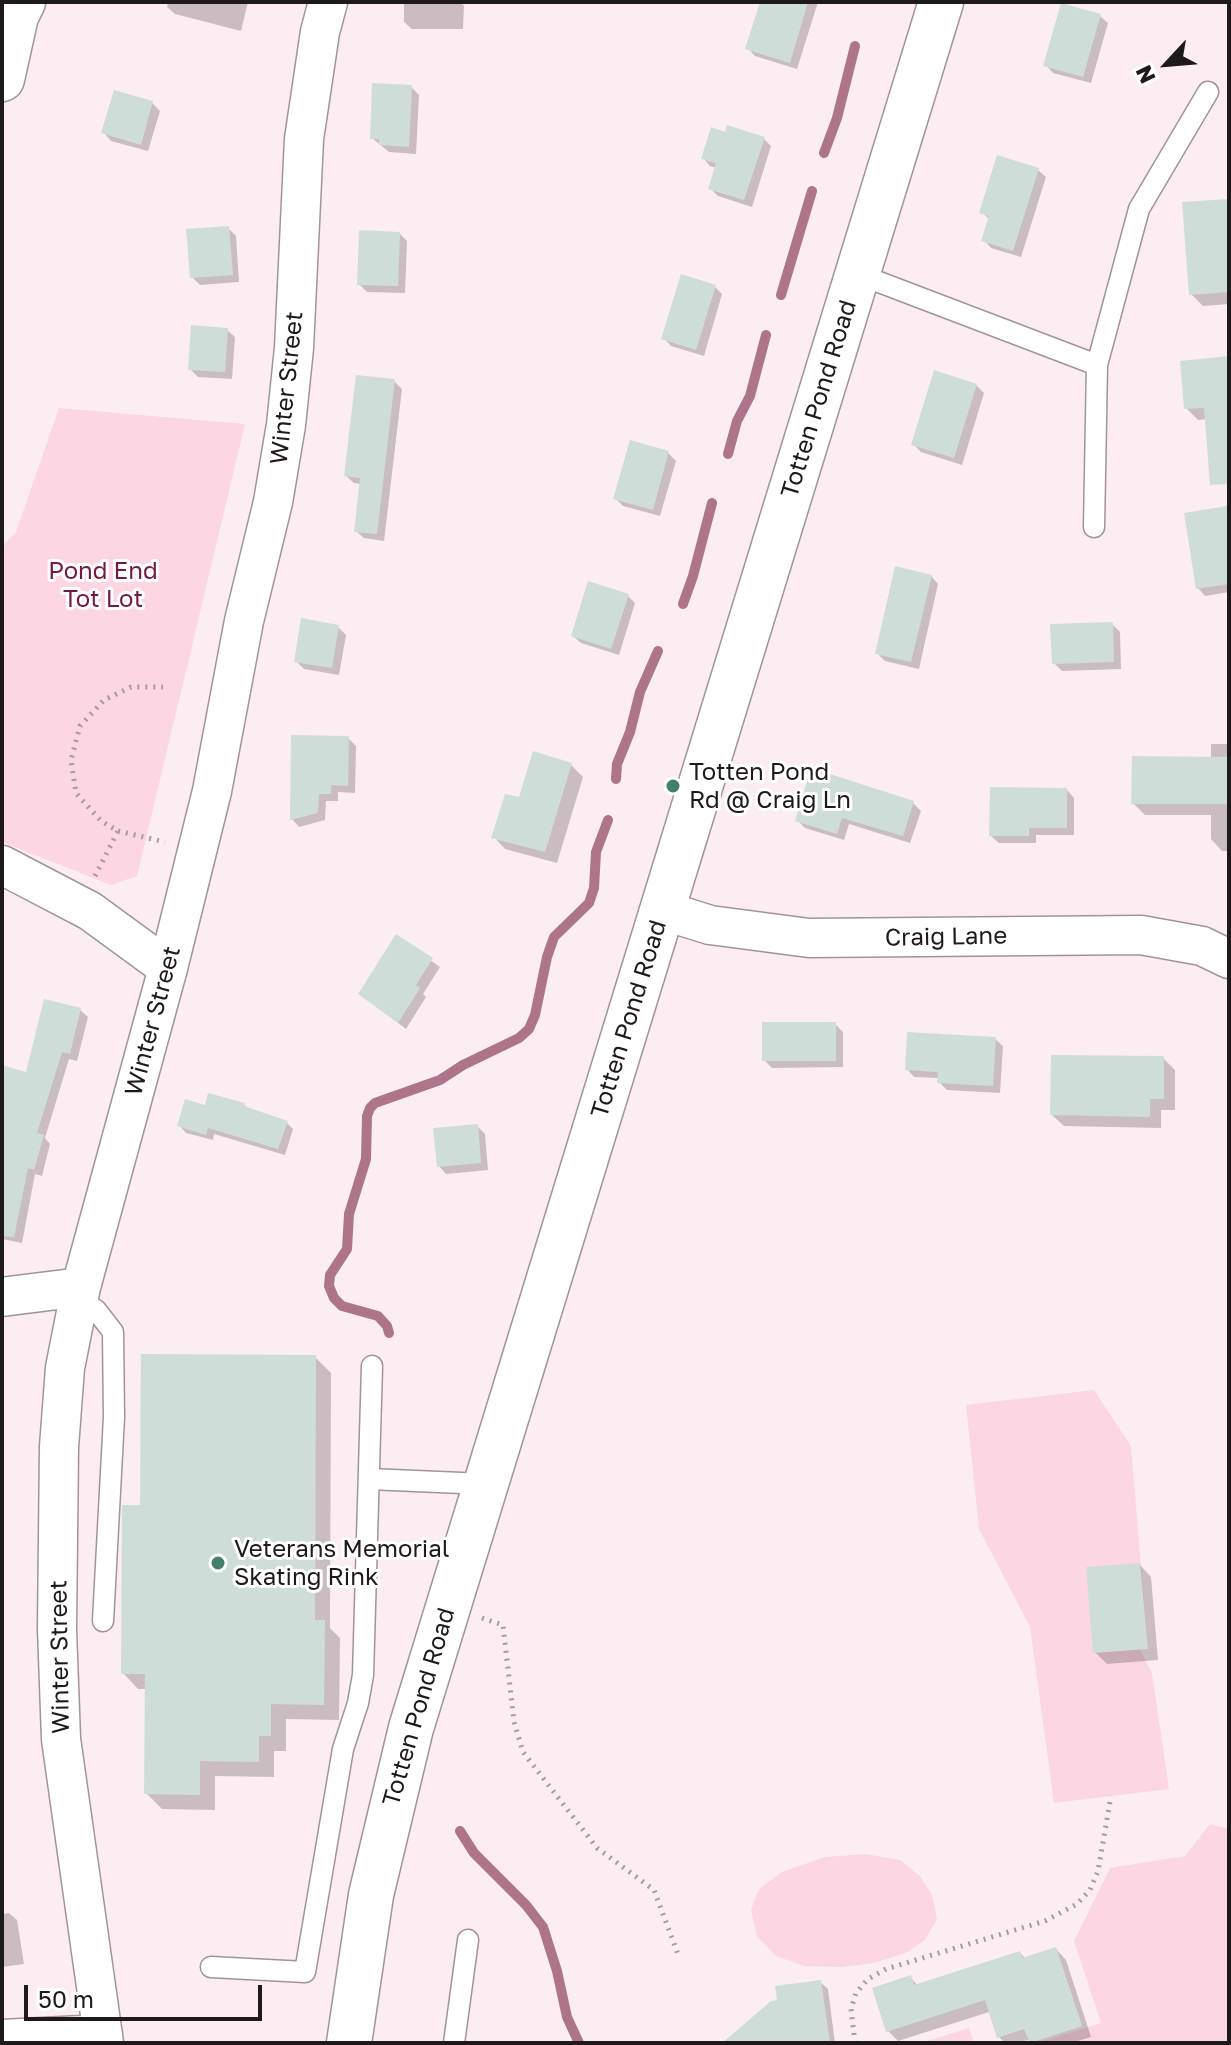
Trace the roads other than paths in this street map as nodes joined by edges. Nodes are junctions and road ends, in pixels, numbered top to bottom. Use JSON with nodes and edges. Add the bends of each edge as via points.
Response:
{"nodes":[{"id":1,"x":23,"y":2,"type":"edge"},
{"id":2,"x":328,"y":2,"type":"edge"},
{"id":3,"x":941,"y":2,"type":"edge"},
{"id":4,"x":2,"y":79,"type":"edge"},
{"id":5,"x":1208,"y":92,"type":"dead end"},
{"id":6,"x":858,"y":274,"type":"junction"},
{"id":7,"x":1097,"y":365,"type":"junction"},
{"id":8,"x":1094,"y":527,"type":"dead end"},
{"id":9,"x":2,"y":865,"type":"edge"},
{"id":10,"x":662,"y":910,"type":"junction"},
{"id":11,"x":1229,"y":959,"type":"edge"},
{"id":12,"x":168,"y":968,"type":"junction"},
{"id":13,"x":80,"y":1293,"type":"junction"},
{"id":14,"x":2,"y":1297,"type":"edge"},
{"id":15,"x":372,"y":1366,"type":"dead end"},
{"id":16,"x":369,"y":1479,"type":"junction"},
{"id":17,"x":485,"y":1484,"type":"junction"},
{"id":18,"x":103,"y":1621,"type":"dead end"},
{"id":19,"x":468,"y":1940,"type":"dead end"},
{"id":20,"x":211,"y":1967,"type":"dead end"},
{"id":21,"x":2,"y":2039,"type":"edge"},
{"id":22,"x":103,"y":2039,"type":"edge"},
{"id":23,"x":349,"y":2043,"type":"edge"},
{"id":24,"x":454,"y":2043,"type":"edge"}],
"edges":[{"from":1,"to":4,"type":"main road"},
{"from":2,"to":12,"type":"street","name":"Winter Street","via":[[304,139],[286,425],[212,791]]},
{"from":3,"to":6,"type":"main road","name":"Totten Pond Road"},
{"from":5,"to":7,"type":"lane","via":[[1139,209]]},
{"from":6,"to":7,"type":"lane"},
{"from":6,"to":10,"type":"main road","name":"Totten Pond Road"},
{"from":7,"to":8,"type":"lane"},
{"from":9,"to":12,"type":"street","via":[[82,906]]},
{"from":10,"to":11,"type":"street","name":"Craig Lane","via":[[710,925],[809,938],[1141,935],[1202,946]]},
{"from":10,"to":17,"type":"main road","name":"Totten Pond Road"},
{"from":12,"to":13,"type":"street","name":"Winter Street"},
{"from":13,"to":14,"type":"street"},
{"from":13,"to":18,"type":"lane","via":[[113,1332]]},
{"from":13,"to":22,"type":"street","name":"Winter Street","via":[[63,1384],[57,1629],[61,1739]]},
{"from":15,"to":16,"type":"lane"},
{"from":16,"to":17,"type":"lane"},
{"from":16,"to":20,"type":"lane","via":[[363,1675],[343,1749],[305,1972]]},
{"from":17,"to":23,"type":"main road","name":"Totten Pond Road","via":[[383,1837]]},
{"from":19,"to":24,"type":"lane"},
{"from":21,"to":22,"type":"street"}]}
